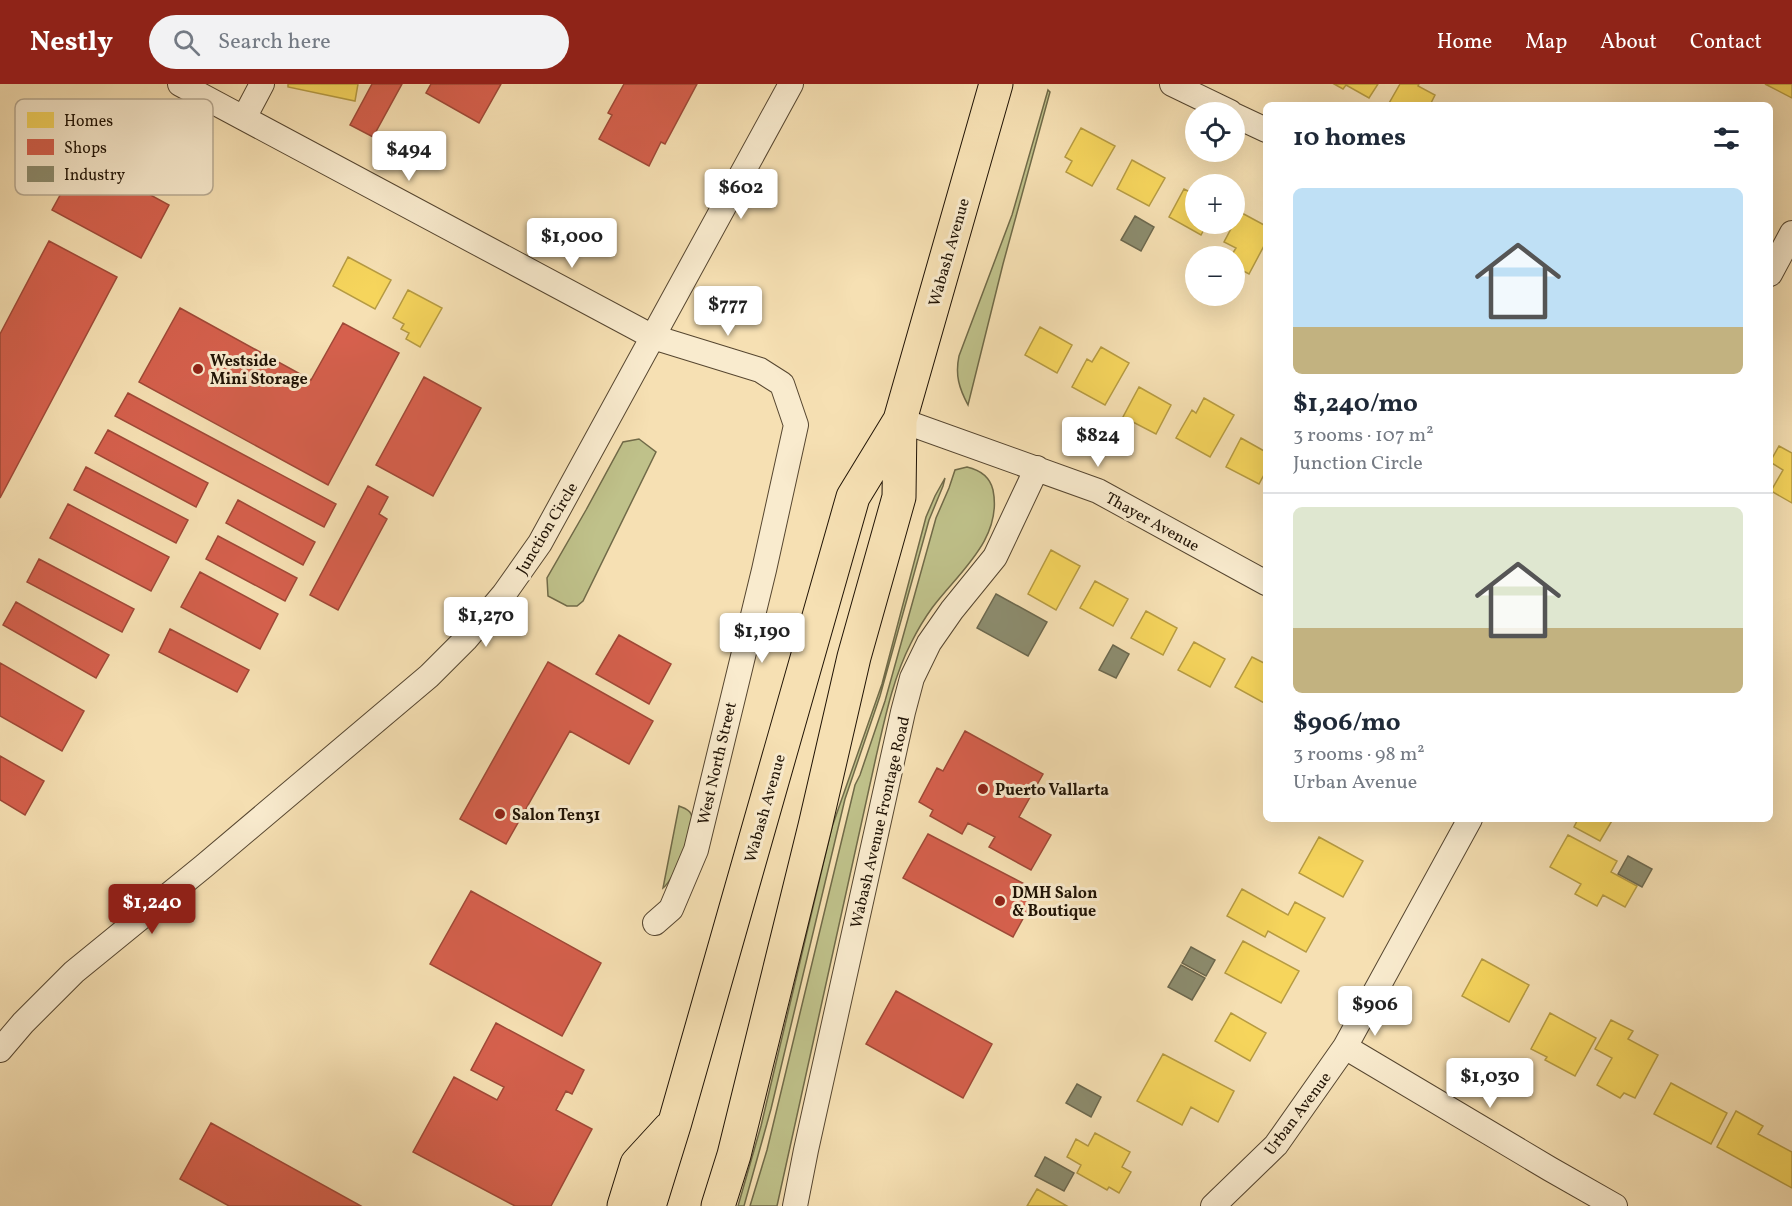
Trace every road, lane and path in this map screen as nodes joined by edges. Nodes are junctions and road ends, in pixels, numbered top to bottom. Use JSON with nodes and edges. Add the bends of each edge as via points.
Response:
{"nodes":[{"id":1,"x":180,"y":84,"type":"edge"},
{"id":2,"x":262,"y":84,"type":"edge"},
{"id":3,"x":791,"y":84,"type":"edge"},
{"id":4,"x":996,"y":84,"type":"edge"},
{"id":5,"x":1172,"y":84,"type":"edge"},
{"id":6,"x":208,"y":99,"type":"edge"},
{"id":7,"x":213,"y":102,"type":"edge"},
{"id":8,"x":1209,"y":102,"type":"edge"},
{"id":9,"x":244,"y":118,"type":"junction"},
{"id":10,"x":1245,"y":120,"type":"edge"},
{"id":11,"x":1263,"y":129,"type":"edge"},
{"id":12,"x":1792,"y":233,"type":"edge"},
{"id":13,"x":1773,"y":268,"type":"edge"},
{"id":14,"x":653,"y":336,"type":"junction"},
{"id":15,"x":900,"y":420,"type":"junction"},
{"id":16,"x":1037,"y":468,"type":"junction"},
{"id":17,"x":1263,"y":580,"type":"edge"},
{"id":18,"x":1468,"y":822,"type":"edge"},
{"id":19,"x":655,"y":923,"type":"dead end"},
{"id":20,"x":1345,"y":1047,"type":"junction"},
{"id":21,"x":0,"y":1050,"type":"edge"},
{"id":22,"x":675,"y":1122,"type":"junction"},
{"id":23,"x":624,"y":1206,"type":"edge"},
{"id":24,"x":649,"y":1206,"type":"edge"},
{"id":25,"x":717,"y":1206,"type":"edge"},
{"id":26,"x":795,"y":1206,"type":"edge"},
{"id":27,"x":1213,"y":1206,"type":"edge"},
{"id":28,"x":1616,"y":1206,"type":"edge"}],
"edges":[{"from":1,"to":6,"type":"street"},
{"from":2,"to":9,"type":"street"},
{"from":3,"to":14,"type":"street","name":"Junction Circle"},
{"from":4,"to":15,"type":"main road","name":"Wabash Avenue"},
{"from":5,"to":8,"type":"street"},
{"from":7,"to":9,"type":"street"},
{"from":9,"to":14,"type":"street"},
{"from":10,"to":11,"type":"street"},
{"from":12,"to":13,"type":"street"},
{"from":14,"to":19,"type":"street","name":"West North Street","via":[[760,369],[782,384],[796,425],[696,850],[671,909]]},
{"from":14,"to":21,"type":"street","name":"Junction Circle","via":[[540,543],[466,639],[429,676],[74,972]]},
{"from":15,"to":16,"type":"street","name":"Thayer Avenue"},
{"from":15,"to":22,"type":"main road","name":"Wabash Avenue","via":[[853,497]]},
{"from":15,"to":25,"type":"main road","name":"Wabash Avenue","via":[[898,497],[854,657],[734,1155]]},
{"from":16,"to":17,"type":"street","name":"Thayer Avenue","via":[[1098,491]]},
{"from":16,"to":26,"type":"street","name":"Wabash Avenue Frontage Road","via":[[995,557],[952,610],[912,678]]},
{"from":18,"to":20,"type":"street","name":"Urban Avenue"},
{"from":20,"to":27,"type":"street","name":"Urban Avenue","via":[[1275,1145]]},
{"from":20,"to":28,"type":"street"},
{"from":22,"to":23,"type":"main road","via":[[637,1164]]},
{"from":22,"to":24,"type":"main road","name":"Wabash Avenue"}]}
